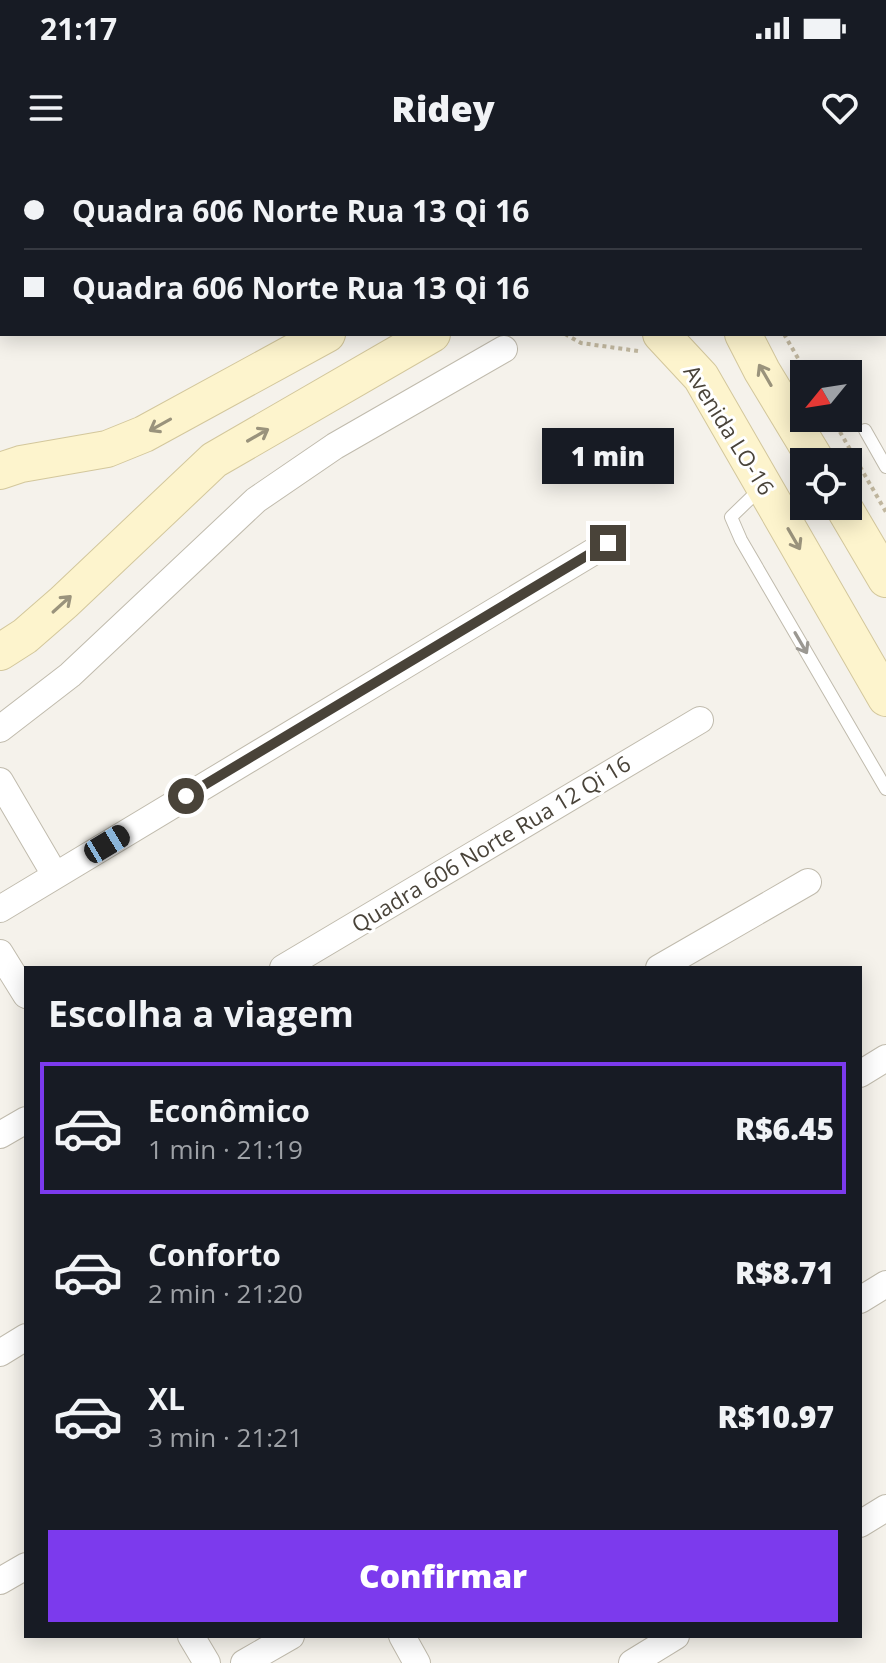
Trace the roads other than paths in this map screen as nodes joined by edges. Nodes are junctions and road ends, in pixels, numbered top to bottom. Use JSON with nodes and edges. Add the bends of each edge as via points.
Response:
{"nodes":[{"id":1,"x":323,"y":336,"type":"edge"},
{"id":2,"x":429,"y":336,"type":"edge"},
{"id":3,"x":663,"y":336,"type":"edge"},
{"id":4,"x":744,"y":336,"type":"edge"},
{"id":5,"x":504,"y":349,"type":"dead end"},
{"id":6,"x":865,"y":430,"type":"dead end"},
{"id":7,"x":809,"y":448,"type":"edge"},
{"id":8,"x":886,"y":467,"type":"edge"},
{"id":9,"x":0,"y":471,"type":"edge"},
{"id":10,"x":764,"y":486,"type":"junction"},
{"id":11,"x":851,"y":520,"type":"edge"},
{"id":12,"x":608,"y":543,"type":"dead end"},
{"id":13,"x":886,"y":579,"type":"edge"},
{"id":14,"x":0,"y":652,"type":"edge"},
{"id":15,"x":886,"y":698,"type":"edge"},
{"id":16,"x":700,"y":720,"type":"dead end"},
{"id":17,"x":0,"y":729,"type":"edge"},
{"id":18,"x":0,"y":781,"type":"edge"},
{"id":19,"x":886,"y":789,"type":"edge"},
{"id":20,"x":55,"y":875,"type":"junction"},
{"id":21,"x":808,"y":882,"type":"dead end"},
{"id":22,"x":0,"y":909,"type":"edge"},
{"id":23,"x":0,"y":953,"type":"edge"},
{"id":24,"x":286,"y":966,"type":"edge"},
{"id":25,"x":662,"y":966,"type":"edge"},
{"id":26,"x":24,"y":992,"type":"edge"},
{"id":27,"x":886,"y":1058,"type":"edge"},
{"id":28,"x":862,"y":1073,"type":"edge"},
{"id":29,"x":24,"y":1121,"type":"edge"},
{"id":30,"x":0,"y":1135,"type":"edge"},
{"id":31,"x":886,"y":1284,"type":"edge"},
{"id":32,"x":862,"y":1299,"type":"edge"},
{"id":33,"x":24,"y":1338,"type":"edge"},
{"id":34,"x":0,"y":1353,"type":"edge"},
{"id":35,"x":886,"y":1508,"type":"edge"},
{"id":36,"x":862,"y":1523,"type":"edge"},
{"id":37,"x":24,"y":1567,"type":"edge"},
{"id":38,"x":0,"y":1581,"type":"edge"},
{"id":39,"x":192,"y":1638,"type":"edge"},
{"id":40,"x":288,"y":1638,"type":"edge"},
{"id":41,"x":403,"y":1638,"type":"edge"},
{"id":42,"x":673,"y":1638,"type":"edge"},
{"id":43,"x":207,"y":1663,"type":"edge"},
{"id":44,"x":244,"y":1663,"type":"edge"},
{"id":45,"x":417,"y":1663,"type":"edge"},
{"id":46,"x":632,"y":1663,"type":"edge"}],
"edges":[{"from":1,"to":9,"type":"street","one_way":true,"via":[[132,439]]},
{"from":14,"to":2,"type":"street","one_way":true,"via":[[64,602],[214,460]]},
{"from":3,"to":10,"type":"street","name":"Avenida LO-16","via":[[701,377]]},
{"from":7,"to":4,"type":"street","one_way":true},
{"from":5,"to":17,"type":"street","via":[[335,446],[256,500],[70,675]]},
{"from":6,"to":8,"type":"lane"},
{"from":10,"to":15,"type":"street","name":"Avenida LO-16","one_way":true},
{"from":10,"to":19,"type":"lane","one_way":true,"via":[[731,517]]},
{"from":11,"to":13,"type":"street"},
{"from":12,"to":20,"type":"street"},
{"from":16,"to":24,"type":"street","name":"Quadra 606 Norte Rua 12 Qi 16"},
{"from":18,"to":20,"type":"street"},
{"from":20,"to":22,"type":"street"},
{"from":21,"to":25,"type":"street"},
{"from":23,"to":26,"type":"street"},
{"from":27,"to":28,"type":"street"},
{"from":29,"to":30,"type":"street"},
{"from":31,"to":32,"type":"street"},
{"from":33,"to":34,"type":"street"},
{"from":35,"to":36,"type":"street"},
{"from":37,"to":38,"type":"street"},
{"from":39,"to":43,"type":"street"},
{"from":40,"to":44,"type":"street"},
{"from":41,"to":45,"type":"street"},
{"from":42,"to":46,"type":"street"}]}
